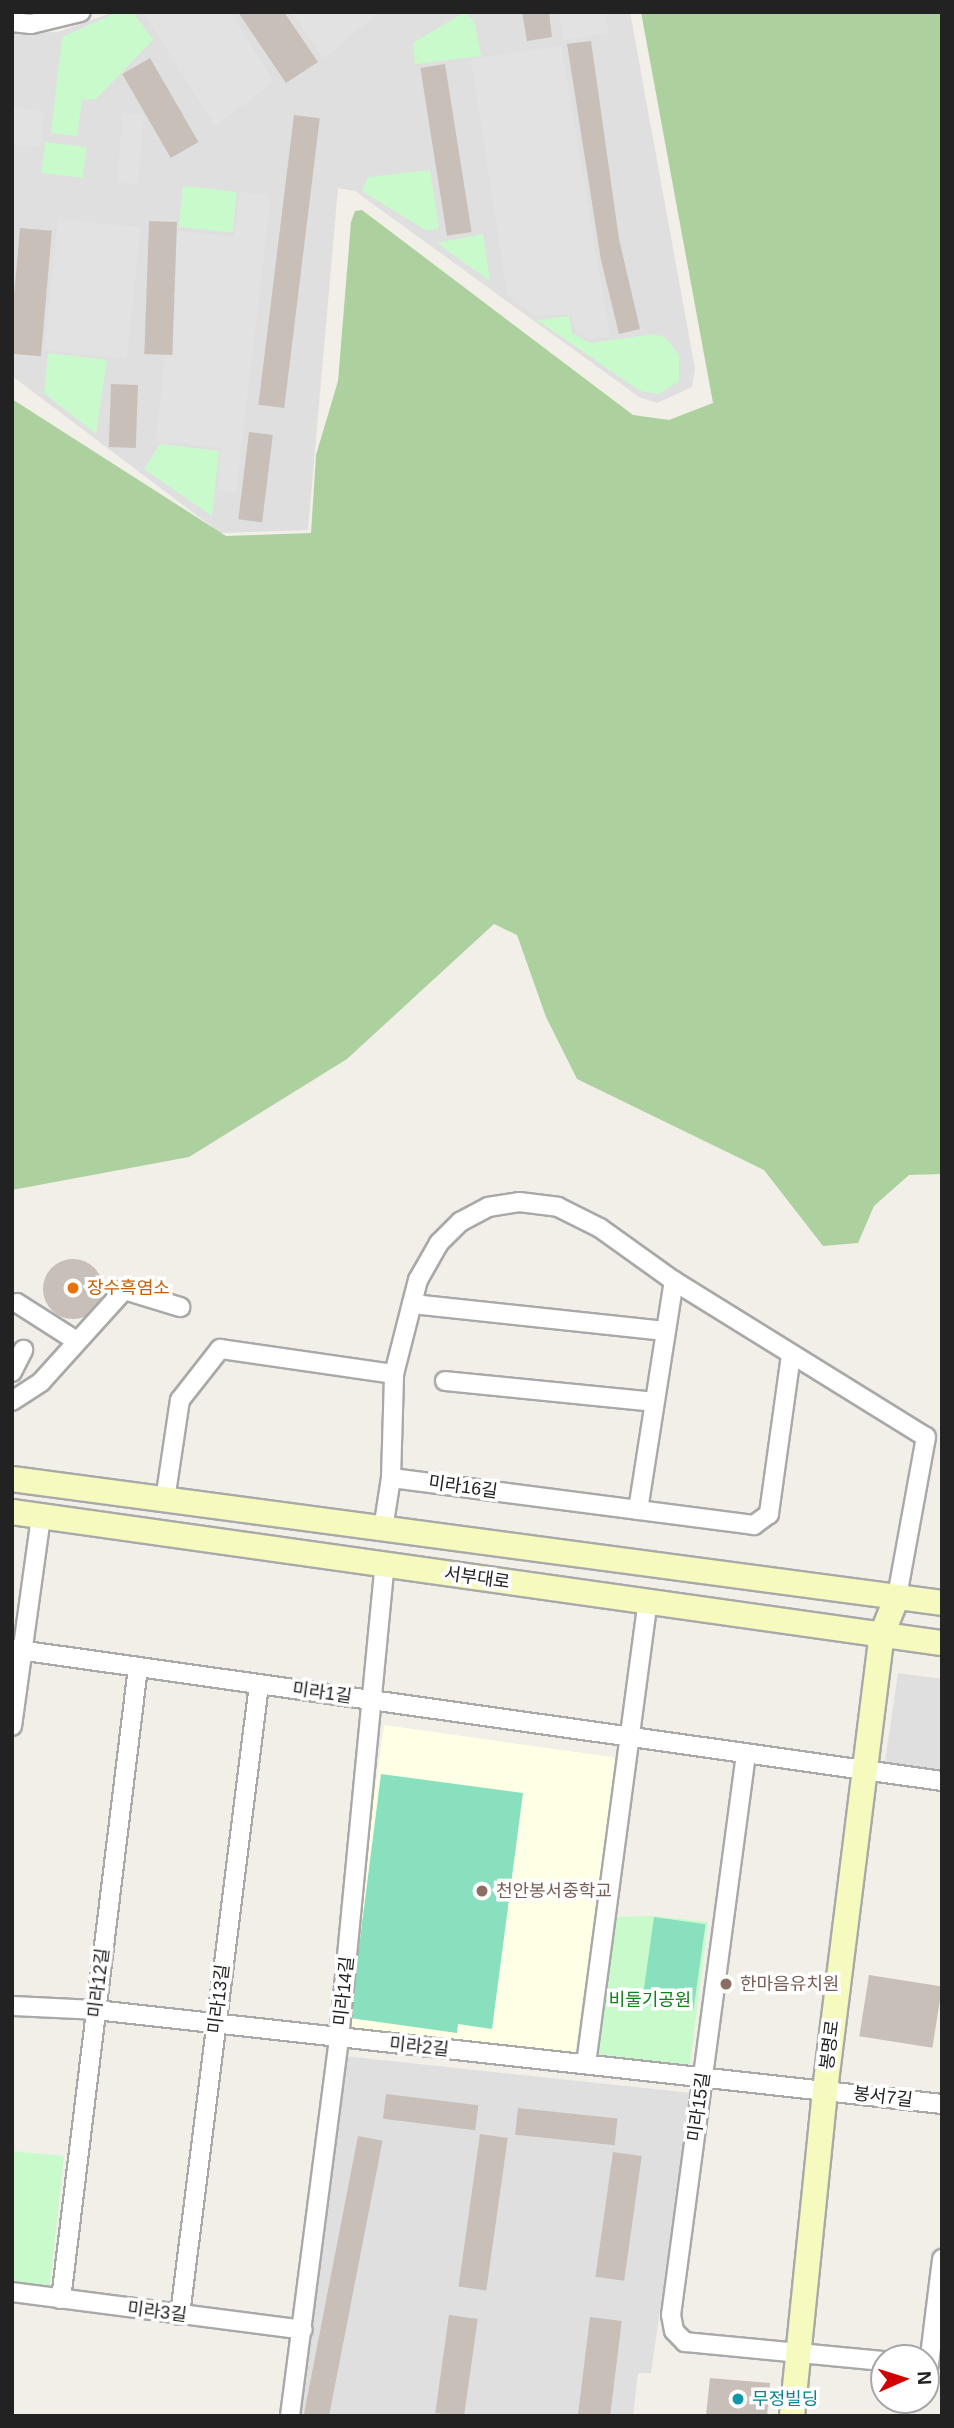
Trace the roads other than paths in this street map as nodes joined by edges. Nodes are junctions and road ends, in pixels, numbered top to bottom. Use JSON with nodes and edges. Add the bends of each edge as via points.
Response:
{"nodes":[{"id":1,"x":81,"y":12,"type":"edge"},
{"id":2,"x":12,"y":22,"type":"edge"},
{"id":3,"x":674,"y":1282,"type":"junction"},
{"id":4,"x":17,"y":1303,"type":"dead end"},
{"id":5,"x":412,"y":1304,"type":"junction"},
{"id":6,"x":180,"y":1307,"type":"dead end"},
{"id":7,"x":666,"y":1331,"type":"junction"},
{"id":8,"x":75,"y":1340,"type":"junction"},
{"id":9,"x":23,"y":1350,"type":"dead end"},
{"id":10,"x":791,"y":1355,"type":"junction"},
{"id":11,"x":12,"y":1372,"type":"edge"},
{"id":12,"x":394,"y":1374,"type":"junction"},
{"id":13,"x":445,"y":1381,"type":"dead end"},
{"id":14,"x":12,"y":1401,"type":"edge"},
{"id":15,"x":654,"y":1402,"type":"junction"},
{"id":16,"x":934,"y":1440,"type":"edge"},
{"id":17,"x":391,"y":1478,"type":"junction"},
{"id":18,"x":12,"y":1479,"type":"edge"},
{"id":19,"x":165,"y":1500,"type":"junction"},
{"id":20,"x":638,"y":1510,"type":"junction"},
{"id":21,"x":12,"y":1513,"type":"edge"},
{"id":22,"x":41,"y":1517,"type":"junction"},
{"id":23,"x":383,"y":1528,"type":"junction"},
{"id":24,"x":385,"y":1565,"type":"junction"},
{"id":25,"x":897,"y":1597,"type":"junction"},
{"id":26,"x":648,"y":1602,"type":"junction"},
{"id":27,"x":942,"y":1603,"type":"edge"},
{"id":28,"x":881,"y":1634,"type":"junction"},
{"id":29,"x":942,"y":1643,"type":"edge"},
{"id":30,"x":17,"y":1650,"type":"edge"},
{"id":31,"x":138,"y":1667,"type":"junction"},
{"id":32,"x":259,"y":1684,"type":"junction"},
{"id":33,"x":372,"y":1700,"type":"junction"},
{"id":34,"x":12,"y":1726,"type":"edge"},
{"id":35,"x":632,"y":1735,"type":"junction"},
{"id":36,"x":746,"y":1754,"type":"junction"},
{"id":37,"x":866,"y":1768,"type":"junction"},
{"id":38,"x":942,"y":1781,"type":"edge"},
{"id":39,"x":12,"y":2006,"type":"edge"},
{"id":40,"x":96,"y":2010,"type":"junction"},
{"id":41,"x":216,"y":2023,"type":"junction"},
{"id":42,"x":339,"y":2039,"type":"junction"},
{"id":43,"x":586,"y":2064,"type":"junction"},
{"id":44,"x":703,"y":2077,"type":"junction"},
{"id":45,"x":825,"y":2090,"type":"junction"},
{"id":46,"x":942,"y":2104,"type":"edge"},
{"id":47,"x":942,"y":2259,"type":"edge"},
{"id":48,"x":12,"y":2292,"type":"edge"},
{"id":49,"x":61,"y":2299,"type":"junction"},
{"id":50,"x":180,"y":2315,"type":"junction"},
{"id":51,"x":303,"y":2330,"type":"junction"},
{"id":52,"x":934,"y":2344,"type":"edge"},
{"id":53,"x":800,"y":2355,"type":"junction"},
{"id":54,"x":870,"y":2360,"type":"edge"},
{"id":55,"x":290,"y":2416,"type":"edge"},
{"id":56,"x":792,"y":2416,"type":"edge"}],
"edges":[{"from":1,"to":2,"type":"street","via":[[32,24]]},
{"from":3,"to":5,"type":"street","via":[[600,1228],[558,1207],[519,1202],[488,1207],[460,1222],[439,1243]]},
{"from":3,"to":7,"type":"street"},
{"from":3,"to":10,"type":"street"},
{"from":4,"to":8,"type":"street"},
{"from":5,"to":7,"type":"street"},
{"from":5,"to":12,"type":"street"},
{"from":6,"to":8,"type":"street","via":[[124,1290]]},
{"from":7,"to":15,"type":"street"},
{"from":8,"to":14,"type":"street","via":[[41,1382]]},
{"from":9,"to":11,"type":"street"},
{"from":10,"to":16,"type":"street"},
{"from":10,"to":20,"type":"street","name":"미라16길","via":[[769,1514],[754,1525]]},
{"from":12,"to":17,"type":"street"},
{"from":12,"to":19,"type":"street","via":[[220,1349],[180,1400]]},
{"from":13,"to":15,"type":"street"},
{"from":15,"to":20,"type":"street"},
{"from":16,"to":25,"type":"street"},
{"from":17,"to":20,"type":"street","name":"미라16길"},
{"from":17,"to":23,"type":"street"},
{"from":18,"to":19,"type":"main road","name":"서부대로"},
{"from":19,"to":23,"type":"main road","name":"서부대로"},
{"from":21,"to":22,"type":"main road","name":"서부대로"},
{"from":22,"to":24,"type":"main road","name":"서부대로"},
{"from":22,"to":30,"type":"street"},
{"from":23,"to":25,"type":"main road","name":"서부대로"},
{"from":24,"to":26,"type":"main road","name":"서부대로"},
{"from":24,"to":33,"type":"street","name":"미라14길"},
{"from":25,"to":27,"type":"main road","name":"서부대로"},
{"from":25,"to":28,"type":"main road","name":"봉명로"},
{"from":26,"to":28,"type":"main road","name":"서부대로"},
{"from":26,"to":35,"type":"street"},
{"from":28,"to":29,"type":"main road","name":"서부대로"},
{"from":28,"to":37,"type":"main road","name":"봉명로"},
{"from":30,"to":31,"type":"street","name":"미라1길"},
{"from":30,"to":34,"type":"street"},
{"from":31,"to":32,"type":"street","name":"미라1길"},
{"from":31,"to":40,"type":"street","name":"미라12길"},
{"from":32,"to":33,"type":"street","name":"미라1길"},
{"from":32,"to":41,"type":"street","name":"미라13길"},
{"from":33,"to":35,"type":"street","name":"미라1길"},
{"from":33,"to":42,"type":"street","name":"미라14길"},
{"from":35,"to":36,"type":"street","name":"미라1길"},
{"from":35,"to":43,"type":"street"},
{"from":36,"to":37,"type":"street","name":"미라1길"},
{"from":36,"to":44,"type":"street","name":"미라15길"},
{"from":37,"to":38,"type":"street","name":"미라1길"},
{"from":37,"to":45,"type":"main road","name":"봉명로"},
{"from":39,"to":40,"type":"street","name":"미라2길"},
{"from":40,"to":41,"type":"street","name":"미라2길"},
{"from":40,"to":49,"type":"street","name":"미라12길"},
{"from":41,"to":42,"type":"street","name":"미라2길"},
{"from":41,"to":50,"type":"street","name":"미라13길"},
{"from":42,"to":43,"type":"street","name":"미라2길"},
{"from":42,"to":51,"type":"street","name":"미라14길"},
{"from":43,"to":44,"type":"street","name":"미라2길"},
{"from":44,"to":45,"type":"street","name":"미라2길"},
{"from":44,"to":53,"type":"street","name":"미라15길","via":[[671,2315],[674,2331],[685,2342]]},
{"from":45,"to":46,"type":"street","name":"봉서7길"},
{"from":45,"to":53,"type":"main road","name":"봉명로"},
{"from":47,"to":52,"type":"street"},
{"from":48,"to":49,"type":"street","name":"미라3길"},
{"from":49,"to":50,"type":"street","name":"미라3길"},
{"from":50,"to":51,"type":"street","name":"미라3길"},
{"from":51,"to":55,"type":"street","name":"미라14길"},
{"from":53,"to":54,"type":"street"},
{"from":53,"to":56,"type":"main road","name":"봉명로"}]}
